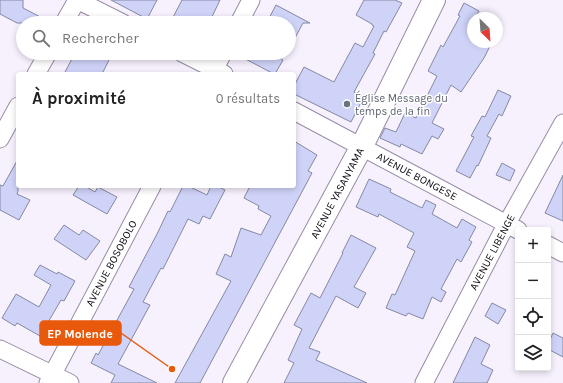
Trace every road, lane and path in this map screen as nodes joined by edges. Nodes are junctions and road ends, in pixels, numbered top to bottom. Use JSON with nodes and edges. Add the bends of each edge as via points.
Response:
{"nodes":[{"id":1,"x":77,"y":0,"type":"edge"},
{"id":2,"x":251,"y":0,"type":"edge"},
{"id":3,"x":434,"y":0,"type":"edge"},
{"id":4,"x":68,"y":16,"type":"edge"},
{"id":5,"x":108,"y":16,"type":"edge"},
{"id":6,"x":243,"y":16,"type":"edge"},
{"id":7,"x":44,"y":60,"type":"edge"},
{"id":8,"x":195,"y":60,"type":"edge"},
{"id":9,"x":220,"y":60,"type":"edge"},
{"id":10,"x":37,"y":72,"type":"edge"},
{"id":11,"x":216,"y":72,"type":"edge"},
{"id":12,"x":16,"y":110,"type":"edge"},
{"id":13,"x":296,"y":112,"type":"edge"},
{"id":14,"x":563,"y":123,"type":"edge"},
{"id":15,"x":0,"y":139,"type":"edge"},
{"id":16,"x":362,"y":146,"type":"junction"},
{"id":17,"x":151,"y":188,"type":"edge"},
{"id":18,"x":512,"y":227,"type":"edge"},
{"id":19,"x":551,"y":247,"type":"edge"},
{"id":20,"x":563,"y":253,"type":"edge"},
{"id":21,"x":0,"y":349,"type":"edge"},
{"id":22,"x":50,"y":378,"type":"edge"},
{"id":23,"x":70,"y":383,"type":"edge"},
{"id":24,"x":234,"y":383,"type":"edge"},
{"id":25,"x":424,"y":383,"type":"edge"}],
"edges":[{"from":1,"to":4,"type":"street"},
{"from":1,"to":5,"type":"street"},
{"from":2,"to":6,"type":"street"},
{"from":3,"to":16,"type":"street","name":"AVENUE YASANYAMA"},
{"from":7,"to":10,"type":"street"},
{"from":8,"to":11,"type":"street"},
{"from":9,"to":11,"type":"street"},
{"from":12,"to":15,"type":"street"},
{"from":13,"to":16,"type":"street","name":"AVENUE BONGESE"},
{"from":14,"to":18,"type":"street","name":"AVENUE LIBENGE"},
{"from":16,"to":18,"type":"street","name":"AVENUE BONGESE"},
{"from":16,"to":24,"type":"street","name":"AVENUE YASANYAMA"},
{"from":17,"to":22,"type":"street","name":"AVENUE BOSOBOLO"},
{"from":18,"to":25,"type":"street","name":"AVENUE LIBENGE"},
{"from":19,"to":20,"type":"street"},
{"from":21,"to":22,"type":"street"},
{"from":22,"to":23,"type":"street"}]}
